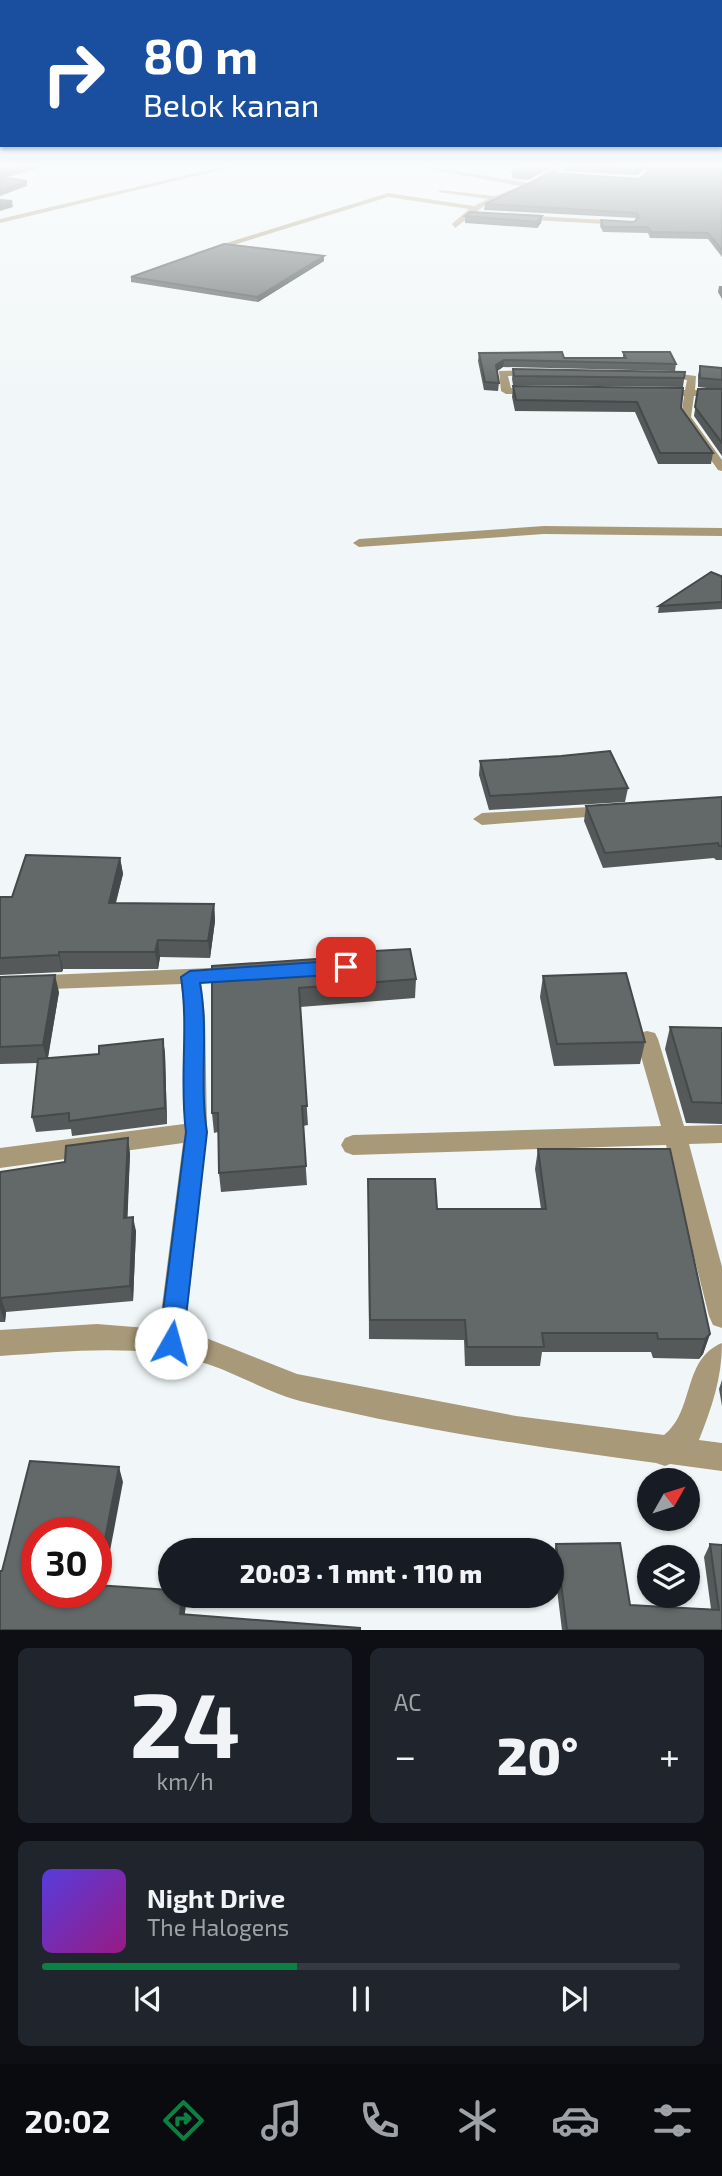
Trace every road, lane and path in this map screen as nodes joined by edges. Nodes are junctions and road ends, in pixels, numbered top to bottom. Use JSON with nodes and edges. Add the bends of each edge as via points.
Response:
{"nodes":[{"id":1,"x":230,"y":242,"type":"edge"},
{"id":2,"x":223,"y":244,"type":"junction"},
{"id":3,"x":246,"y":248,"type":"edge"},
{"id":4,"x":189,"y":257,"type":"edge"},
{"id":5,"x":550,"y":372,"type":"edge"},
{"id":6,"x":654,"y":375,"type":"edge"},
{"id":7,"x":506,"y":391,"type":"junction"},
{"id":8,"x":545,"y":392,"type":"edge"},
{"id":9,"x":649,"y":393,"type":"edge"},
{"id":10,"x":688,"y":393,"type":"junction"},
{"id":11,"x":722,"y":393,"type":"edge"},
{"id":12,"x":509,"y":407,"type":"dead end"},
{"id":13,"x":722,"y":468,"type":"edge"},
{"id":14,"x":722,"y":532,"type":"edge"},
{"id":15,"x":359,"y":543,"type":"dead end"},
{"id":16,"x":629,"y":809,"type":"edge"},
{"id":17,"x":482,"y":819,"type":"dead end"},
{"id":18,"x":255,"y":973,"type":"edge"},
{"id":19,"x":190,"y":977,"type":"junction"},
{"id":20,"x":0,"y":984,"type":"edge"},
{"id":21,"x":647,"y":1039,"type":"edge"},
{"id":22,"x":196,"y":1132,"type":"junction"},
{"id":23,"x":676,"y":1134,"type":"junction"},
{"id":24,"x":722,"y":1134,"type":"edge"},
{"id":25,"x":353,"y":1145,"type":"dead end"},
{"id":26,"x":0,"y":1157,"type":"edge"},
{"id":27,"x":722,"y":1316,"type":"edge"},
{"id":28,"x":0,"y":1343,"type":"edge"},
{"id":29,"x":171,"y":1343,"type":"junction"},
{"id":30,"x":722,"y":1356,"type":"edge"},
{"id":31,"x":665,"y":1452,"type":"junction"},
{"id":32,"x":722,"y":1457,"type":"edge"}],
"edges":[{"from":1,"to":2,"type":"street"},
{"from":2,"to":3,"type":"street"},
{"from":2,"to":4,"type":"street"},
{"from":5,"to":7,"type":"street","via":[[504,372]]},
{"from":6,"to":10,"type":"street","via":[[689,376]]},
{"from":7,"to":8,"type":"street"},
{"from":7,"to":12,"type":"street"},
{"from":9,"to":10,"type":"street"},
{"from":10,"to":11,"type":"street"},
{"from":10,"to":13,"type":"street","via":[[686,417]]},
{"from":14,"to":15,"type":"street","via":[[544,530]]},
{"from":16,"to":17,"type":"street"},
{"from":18,"to":19,"type":"street"},
{"from":19,"to":20,"type":"street"},
{"from":19,"to":22,"type":"street","via":[[195,1005]]},
{"from":21,"to":23,"type":"street"},
{"from":22,"to":26,"type":"street"},
{"from":22,"to":29,"type":"street"},
{"from":23,"to":24,"type":"street"},
{"from":23,"to":25,"type":"street"},
{"from":23,"to":27,"type":"street"},
{"from":28,"to":29,"type":"street","via":[[97,1337]]},
{"from":29,"to":31,"type":"street","via":[[201,1349],[297,1387],[516,1430]]},
{"from":30,"to":31,"type":"street","via":[[704,1373],[687,1435]]},
{"from":31,"to":32,"type":"street"}]}
